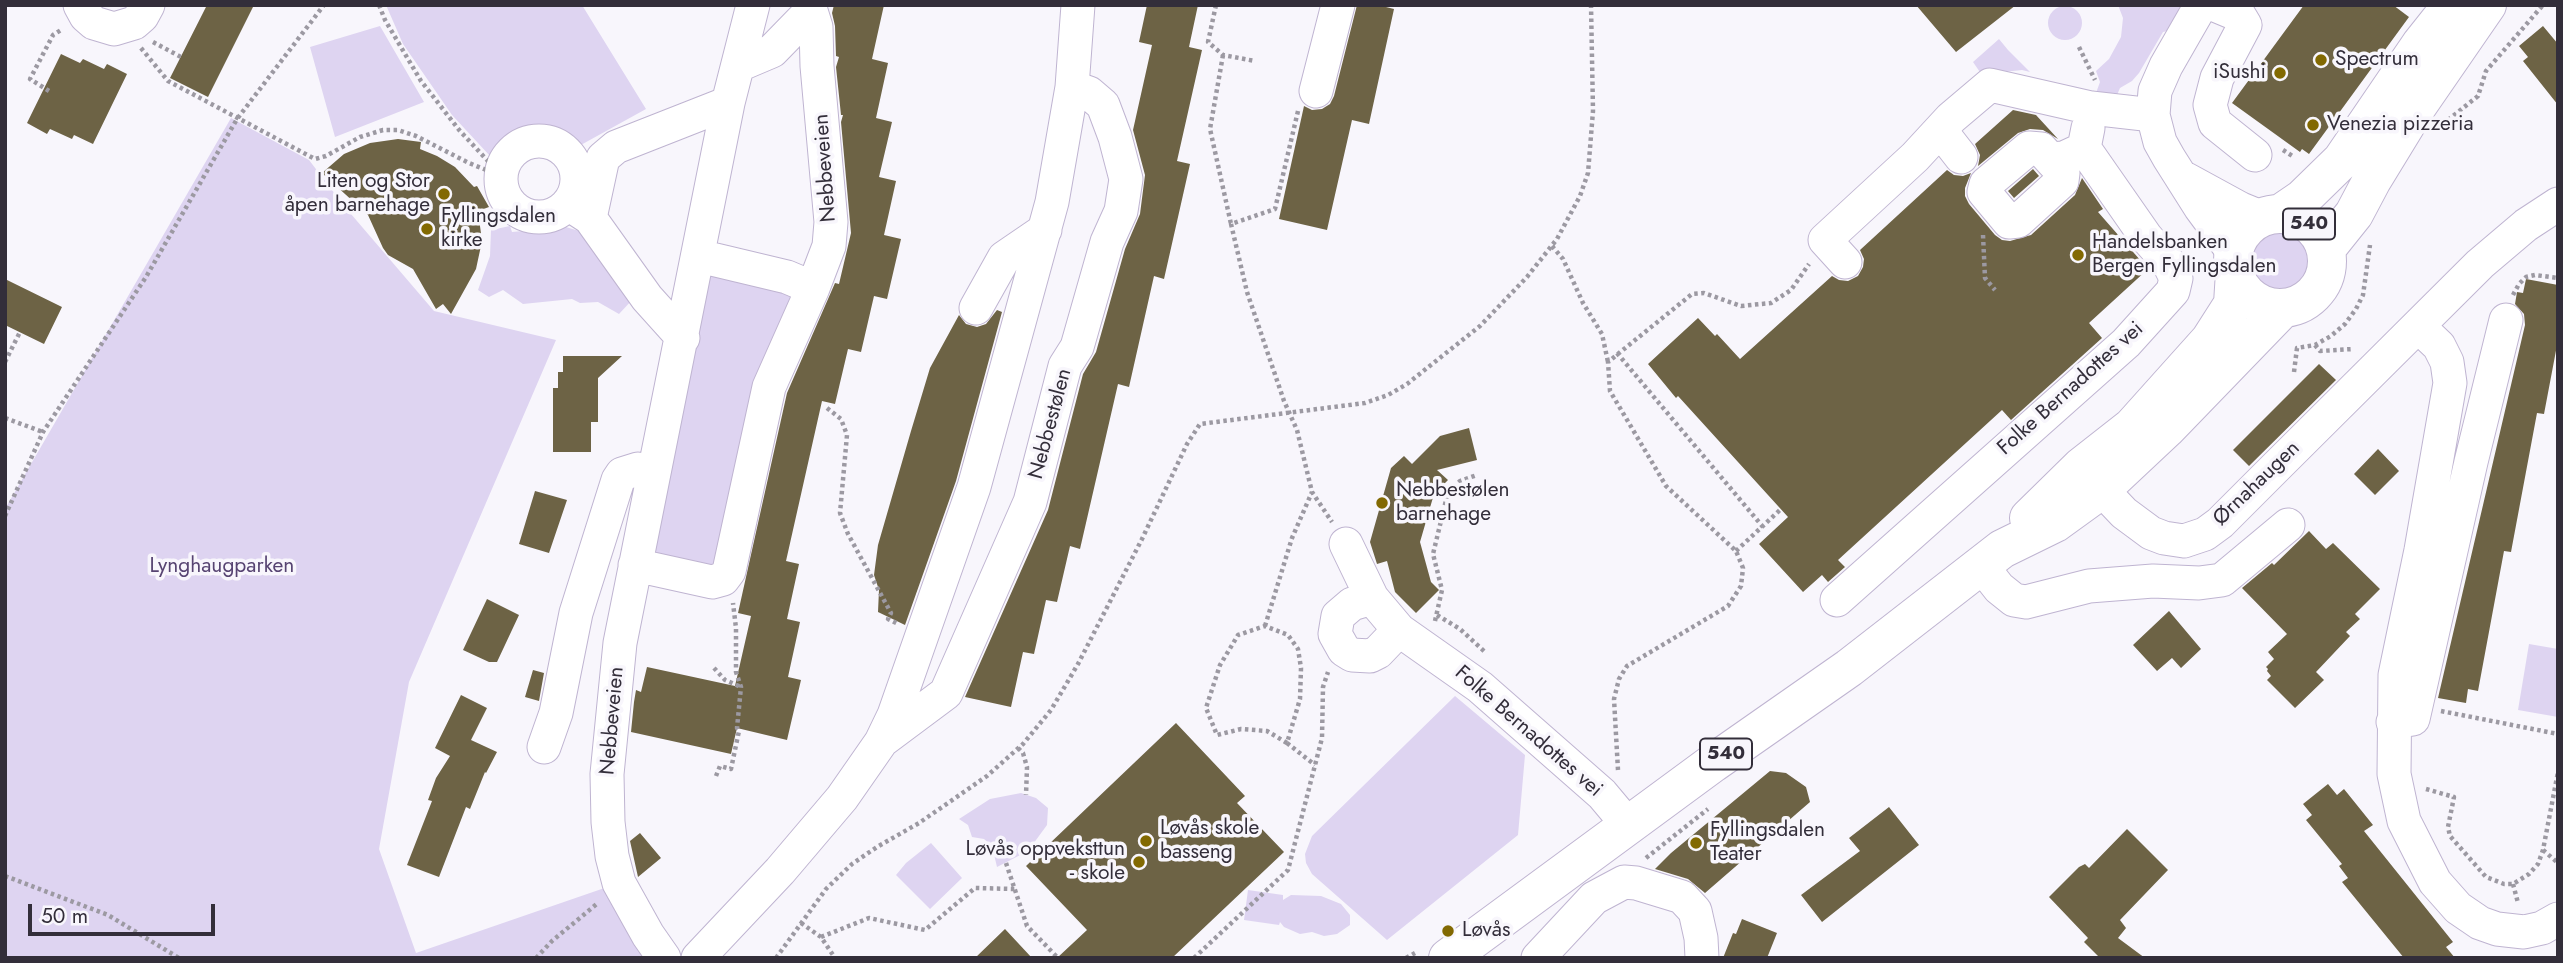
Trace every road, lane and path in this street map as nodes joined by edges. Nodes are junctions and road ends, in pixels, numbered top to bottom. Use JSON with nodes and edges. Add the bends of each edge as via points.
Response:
{"nodes":[{"id":1,"x":148,"y":5,"type":"edge"},
{"id":2,"x":324,"y":5,"type":"edge"},
{"id":3,"x":379,"y":5,"type":"edge"},
{"id":4,"x":753,"y":5,"type":"edge"},
{"id":5,"x":1078,"y":5,"type":"edge"},
{"id":6,"x":1216,"y":5,"type":"edge"},
{"id":7,"x":1338,"y":5,"type":"edge"},
{"id":8,"x":1591,"y":5,"type":"edge"},
{"id":9,"x":2201,"y":5,"type":"edge"},
{"id":10,"x":2216,"y":5,"type":"edge"},
{"id":11,"x":2487,"y":5,"type":"edge"},
{"id":12,"x":2543,"y":5,"type":"edge"},
{"id":13,"x":812,"y":8,"type":"edge"},
{"id":14,"x":83,"y":11,"type":"edge"},
{"id":15,"x":2444,"y":11,"type":"edge"},
{"id":16,"x":124,"y":28,"type":"junction"},
{"id":17,"x":2079,"y":47,"type":"dead end"},
{"id":18,"x":1223,"y":55,"type":"junction"},
{"id":19,"x":1255,"y":61,"type":"dead end"},
{"id":20,"x":750,"y":62,"type":"junction"},
{"id":21,"x":818,"y":71,"type":"junction"},
{"id":22,"x":1072,"y":87,"type":"junction"},
{"id":23,"x":49,"y":91,"type":"dead end"},
{"id":24,"x":1316,"y":91,"type":"joint"},
{"id":25,"x":2093,"y":94,"type":"junction"},
{"id":26,"x":2478,"y":96,"type":"dead end"},
{"id":27,"x":728,"y":103,"type":"junction"},
{"id":28,"x":2153,"y":115,"type":"junction"},
{"id":29,"x":237,"y":119,"type":"junction"},
{"id":30,"x":1940,"y":130,"type":"junction"},
{"id":31,"x":2084,"y":148,"type":"junction"},
{"id":32,"x":2255,"y":155,"type":"dead end"},
{"id":33,"x":1961,"y":157,"type":"dead end"},
{"id":34,"x":589,"y":162,"type":"junction"},
{"id":35,"x":501,"y":176,"type":"junction"},
{"id":36,"x":2181,"y":177,"type":"junction"},
{"id":37,"x":2558,"y":204,"type":"edge"},
{"id":38,"x":1998,"y":209,"type":"joint"},
{"id":39,"x":579,"y":211,"type":"junction"},
{"id":40,"x":2272,"y":216,"type":"junction"},
{"id":41,"x":1231,"y":225,"type":"junction"},
{"id":42,"x":1045,"y":230,"type":"junction"},
{"id":43,"x":1552,"y":246,"type":"junction"},
{"id":44,"x":2326,"y":249,"type":"junction"},
{"id":45,"x":1835,"y":251,"type":"joint"},
{"id":46,"x":699,"y":256,"type":"junction"},
{"id":47,"x":2234,"y":262,"type":"junction"},
{"id":48,"x":2558,"y":278,"type":"edge"},
{"id":49,"x":813,"y":288,"type":"junction"},
{"id":50,"x":1995,"y":290,"type":"dead end"},
{"id":51,"x":976,"y":308,"type":"dead end"},
{"id":52,"x":2283,"y":308,"type":"junction"},
{"id":53,"x":2505,"y":320,"type":"joint"},
{"id":54,"x":2418,"y":326,"type":"junction"},
{"id":55,"x":20,"y":332,"type":"dead end"},
{"id":56,"x":683,"y":338,"type":"junction"},
{"id":57,"x":1617,"y":353,"type":"junction"},
{"id":58,"x":5,"y":362,"type":"edge"},
{"id":59,"x":1608,"y":362,"type":"junction"},
{"id":60,"x":827,"y":408,"type":"dead end"},
{"id":61,"x":1289,"y":413,"type":"junction"},
{"id":62,"x":5,"y":418,"type":"edge"},
{"id":63,"x":43,"y":432,"type":"junction"},
{"id":64,"x":654,"y":473,"type":"junction"},
{"id":65,"x":1477,"y":475,"type":"dead end"},
{"id":66,"x":2091,"y":478,"type":"junction"},
{"id":67,"x":1312,"y":492,"type":"junction"},
{"id":68,"x":1781,"y":509,"type":"dead end"},
{"id":69,"x":5,"y":516,"type":"edge"},
{"id":70,"x":2288,"y":525,"type":"dead end"},
{"id":71,"x":1763,"y":527,"type":"junction"},
{"id":72,"x":1346,"y":544,"type":"joint"},
{"id":73,"x":1736,"y":551,"type":"junction"},
{"id":74,"x":1992,"y":557,"type":"junction"},
{"id":75,"x":635,"y":565,"type":"junction"},
{"id":76,"x":723,"y":579,"type":"junction"},
{"id":77,"x":1372,"y":598,"type":"junction"},
{"id":78,"x":1837,"y":600,"type":"dead end"},
{"id":79,"x":1437,"y":615,"type":"junction"},
{"id":80,"x":888,"y":619,"type":"dead end"},
{"id":81,"x":1265,"y":626,"type":"junction"},
{"id":82,"x":1411,"y":638,"type":"junction"},
{"id":83,"x":1338,"y":643,"type":"junction"},
{"id":84,"x":1490,"y":658,"type":"dead end"},
{"id":85,"x":714,"y":668,"type":"dead end"},
{"id":86,"x":741,"y":687,"type":"junction"},
{"id":87,"x":2401,"y":721,"type":"junction"},
{"id":88,"x":2558,"y":734,"type":"edge"},
{"id":89,"x":881,"y":742,"type":"junction"},
{"id":90,"x":1287,"y":743,"type":"junction"},
{"id":91,"x":544,"y":747,"type":"dead end"},
{"id":92,"x":1018,"y":748,"type":"junction"},
{"id":93,"x":1315,"y":765,"type":"junction"},
{"id":94,"x":2558,"y":772,"type":"edge"},
{"id":95,"x":2394,"y":774,"type":"junction"},
{"id":96,"x":716,"y":776,"type":"dead end"},
{"id":97,"x":1620,"y":777,"type":"dead end"},
{"id":98,"x":1026,"y":795,"type":"dead end"},
{"id":99,"x":1628,"y":825,"type":"junction"},
{"id":100,"x":2543,"y":850,"type":"junction"},
{"id":101,"x":1006,"y":863,"type":"dead end"},
{"id":102,"x":2558,"y":863,"type":"edge"},
{"id":103,"x":5,"y":876,"type":"edge"},
{"id":104,"x":619,"y":883,"type":"junction"},
{"id":105,"x":1015,"y":889,"type":"junction"},
{"id":106,"x":2558,"y":919,"type":"edge"},
{"id":107,"x":801,"y":923,"type":"junction"},
{"id":108,"x":821,"y":937,"type":"junction"},
{"id":109,"x":1431,"y":955,"type":"edge"},
{"id":110,"x":179,"y":958,"type":"edge"},
{"id":111,"x":536,"y":958,"type":"edge"},
{"id":112,"x":664,"y":958,"type":"edge"},
{"id":113,"x":698,"y":958,"type":"edge"},
{"id":114,"x":776,"y":958,"type":"edge"},
{"id":115,"x":835,"y":958,"type":"edge"},
{"id":116,"x":1058,"y":958,"type":"edge"},
{"id":117,"x":1194,"y":958,"type":"edge"},
{"id":118,"x":1406,"y":958,"type":"edge"},
{"id":119,"x":1538,"y":958,"type":"edge"},
{"id":120,"x":1702,"y":958,"type":"edge"}],
"edges":[{"from":1,"to":16,"type":"street","via":[[142,16]]},
{"from":2,"to":29,"type":"path"},
{"from":3,"to":35,"type":"path","via":[[421,81]]},
{"from":4,"to":20,"type":"street","name":"Nebbeveien"},
{"from":5,"to":22,"type":"street","name":"Nebbestølen"},
{"from":6,"to":18,"type":"path","via":[[1208,42]]},
{"from":7,"to":24,"type":"street"},
{"from":8,"to":43,"type":"path","via":[[1593,111],[1588,173]]},
{"from":9,"to":28,"type":"street","via":[[2155,91]]},
{"from":10,"to":32,"type":"street","via":[[2239,15],[2245,25],[2217,78],[2210,105],[2215,123]]},
{"from":11,"to":44,"type":"main road","number":"540","via":[[2416,108],[2354,214]]},
{"from":12,"to":26,"type":"path","via":[[2486,71]]},
{"from":13,"to":20,"type":"street","name":"Nebbeveien","via":[[772,51]]},
{"from":13,"to":21,"type":"street","name":"Nebbeveien"},
{"from":14,"to":16,"type":"street","via":[[103,28]]},
{"from":14,"to":23,"type":"path","via":[[52,35],[30,79]]},
{"from":15,"to":40,"type":"main road","number":"540","via":[[2342,160],[2302,199]]},
{"from":16,"to":29,"type":"path","via":[[168,81]]},
{"from":17,"to":25,"type":"path"},
{"from":18,"to":19,"type":"path"},
{"from":18,"to":41,"type":"path","via":[[1210,129]]},
{"from":20,"to":21,"type":"street"},
{"from":20,"to":27,"type":"street","name":"Nebbeveien"},
{"from":21,"to":49,"type":"street","name":"Nebbeveien","via":[[831,222],[826,258]]},
{"from":22,"to":42,"type":"street","name":"Nebbestølen"},
{"from":22,"to":89,"type":"street","name":"Nebbestølen","via":[[1089,93],[1102,105],[1111,127],[1126,179],[1121,211],[1107,242],[1077,347],[1065,366],[1030,502],[946,693]]},
{"from":24,"to":41,"type":"path","via":[[1301,96],[1275,209]]},
{"from":25,"to":28,"type":"street"},
{"from":25,"to":30,"type":"street","via":[[1990,85]]},
{"from":25,"to":31,"type":"street"},
{"from":27,"to":34,"type":"street"},
{"from":27,"to":46,"type":"street","name":"Nebbeveien"},
{"from":28,"to":36,"type":"street","via":[[2160,142]]},
{"from":29,"to":35,"type":"path","via":[[316,159],[360,137],[397,130]]},
{"from":29,"to":63,"type":"path","via":[[146,277]]},
{"from":30,"to":33,"type":"street"},
{"from":30,"to":45,"type":"street"},
{"from":31,"to":38,"type":"street","via":[[2050,159],[2040,149],[2029,148],[1986,184],[1984,192]]},
{"from":31,"to":78,"type":"street","name":"Folke Bernadottes vei","via":[[2168,262],[2176,278],[2173,291],[2126,343]]},
{"from":34,"to":35,"type":"street","via":[[559,146],[533,141],[511,154]]},
{"from":34,"to":39,"type":"street","via":[[577,180]]},
{"from":35,"to":39,"type":"street","via":[[507,199],[525,214]]},
{"from":36,"to":40,"type":"street","via":[[2241,209]]},
{"from":36,"to":47,"type":"street"},
{"from":37,"to":54,"type":"street","name":"Ørnahaugen","via":[[2480,264]]},
{"from":38,"to":50,"type":"path","via":[[1983,223],[1985,278]]},
{"from":39,"to":56,"type":"street"},
{"from":40,"to":44,"type":"main road","number":"540","via":[[2290,215],[2309,224]]},
{"from":40,"to":47,"type":"main road","number":"540","via":[[2244,231]]},
{"from":41,"to":61,"type":"path","via":[[1247,292]]},
{"from":42,"to":51,"type":"street","via":[[1004,258]]},
{"from":42,"to":89,"type":"street","name":"Nebbestølen","via":[[974,487]]},
{"from":43,"to":59,"type":"path","via":[[1602,334]]},
{"from":43,"to":61,"type":"path","via":[[1495,312],[1407,384],[1365,403]]},
{"from":44,"to":52,"type":"main road","number":"540","via":[[2326,273],[2315,293]]},
{"from":45,"to":57,"type":"path","via":[[1770,303],[1741,306],[1704,293],[1692,294]]},
{"from":46,"to":49,"type":"street","via":[[787,277]]},
{"from":46,"to":56,"type":"street","name":"Nebbeveien"},
{"from":47,"to":52,"type":"main road","via":[[2238,283],[2252,299]]},
{"from":47,"to":66,"type":"main road","number":"540","via":[[2233,304],[2210,340]]},
{"from":48,"to":53,"type":"path","via":[[2526,277],[2513,295]]},
{"from":49,"to":76,"type":"street","name":"Nebbeveien","via":[[769,387],[729,571]]},
{"from":52,"to":66,"type":"main road","number":"540","via":[[2166,429]]},
{"from":53,"to":87,"type":"street"},
{"from":54,"to":66,"type":"street","name":"Ørnahaugen","via":[[2205,534],[2184,541],[2151,533],[2124,513]]},
{"from":54,"to":87,"type":"street","via":[[2439,346],[2451,383],[2395,675]]},
{"from":55,"to":58,"type":"path"},
{"from":56,"to":64,"type":"street","name":"Nebbeveien"},
{"from":57,"to":59,"type":"path"},
{"from":57,"to":71,"type":"path"},
{"from":59,"to":73,"type":"path","via":[[1610,391],[1666,486]]},
{"from":60,"to":80,"type":"path","via":[[841,419],[848,435],[839,513],[891,612]]},
{"from":61,"to":67,"type":"path"},
{"from":61,"to":92,"type":"path","via":[[1200,424],[1078,664],[1051,710]]},
{"from":62,"to":63,"type":"path"},
{"from":63,"to":69,"type":"path"},
{"from":64,"to":75,"type":"street","name":"Nebbeveien"},
{"from":64,"to":91,"type":"street","via":[[638,469],[618,480],[576,613],[556,713]]},
{"from":65,"to":79,"type":"path","via":[[1448,492],[1433,554],[1442,590]]},
{"from":66,"to":74,"type":"main road","number":"540","via":[[2056,523]]},
{"from":67,"to":72,"type":"path"},
{"from":67,"to":81,"type":"path","via":[[1292,538]]},
{"from":68,"to":71,"type":"path"},
{"from":70,"to":74,"type":"street","via":[[2222,580],[2089,586],[2026,602],[1999,589]]},
{"from":71,"to":73,"type":"path"},
{"from":72,"to":77,"type":"street","name":"Folke Bernadottes vei"},
{"from":73,"to":97,"type":"path","via":[[1743,568],[1741,586],[1728,606],[1627,666],[1619,679],[1614,727]]},
{"from":74,"to":99,"type":"main road","number":"540","via":[[1849,668]]},
{"from":75,"to":76,"type":"street","via":[[712,582]]},
{"from":75,"to":104,"type":"street","name":"Nebbeveien","via":[[620,643],[607,774],[609,833]]},
{"from":76,"to":86,"type":"path","via":[[734,606],[736,672]]},
{"from":77,"to":82,"type":"street","name":"Folke Bernadottes vei"},
{"from":77,"to":83,"type":"street","via":[[1352,604],[1338,616]]},
{"from":79,"to":82,"type":"path","via":[[1432,632]]},
{"from":79,"to":84,"type":"path","via":[[1460,629]]},
{"from":81,"to":90,"type":"path","via":[[1288,635],[1298,649],[1300,699]]},
{"from":81,"to":90,"type":"path","via":[[1238,635],[1220,665],[1206,708],[1217,735],[1241,729],[1267,731]]},
{"from":82,"to":83,"type":"street","via":[[1370,656],[1352,655]]},
{"from":82,"to":99,"type":"street","name":"Folke Bernadottes vei","via":[[1480,687],[1602,794]]},
{"from":83,"to":93,"type":"path","via":[[1324,687],[1322,738]]},
{"from":85,"to":86,"type":"path"},
{"from":86,"to":96,"type":"path","via":[[731,769],[720,765]]},
{"from":87,"to":88,"type":"path"},
{"from":87,"to":95,"type":"street"},
{"from":89,"to":113,"type":"street","name":"Nebbestølen","via":[[842,798]]},
{"from":90,"to":93,"type":"path"},
{"from":92,"to":98,"type":"path","via":[[1027,766]]},
{"from":92,"to":107,"type":"path","via":[[931,816],[852,864]]},
{"from":93,"to":117,"type":"path","via":[[1288,870]]},
{"from":94,"to":100,"type":"path"},
{"from":95,"to":100,"type":"path","via":[[2418,787],[2454,797],[2450,836],[2493,881],[2520,881],[2538,864]]},
{"from":95,"to":106,"type":"street","via":[[2404,821],[2421,859],[2458,908],[2480,923],[2516,932],[2542,928]]},
{"from":99,"to":109,"type":"main road","number":"540"},
{"from":100,"to":102,"type":"path"},
{"from":101,"to":105,"type":"path"},
{"from":103,"to":110,"type":"path","via":[[108,915]]},
{"from":104,"to":111,"type":"path"},
{"from":104,"to":112,"type":"street","name":"Nebbeveien"},
{"from":105,"to":108,"type":"path","via":[[975,888],[925,930],[869,918]]},
{"from":105,"to":116,"type":"path","via":[[1027,926]]},
{"from":107,"to":108,"type":"path"},
{"from":107,"to":114,"type":"path"},
{"from":108,"to":115,"type":"path"},
{"from":109,"to":118,"type":"path"},
{"from":119,"to":120,"type":"street","via":[[1594,898],[1616,884],[1636,883],[1682,897],[1695,911]]}]}
